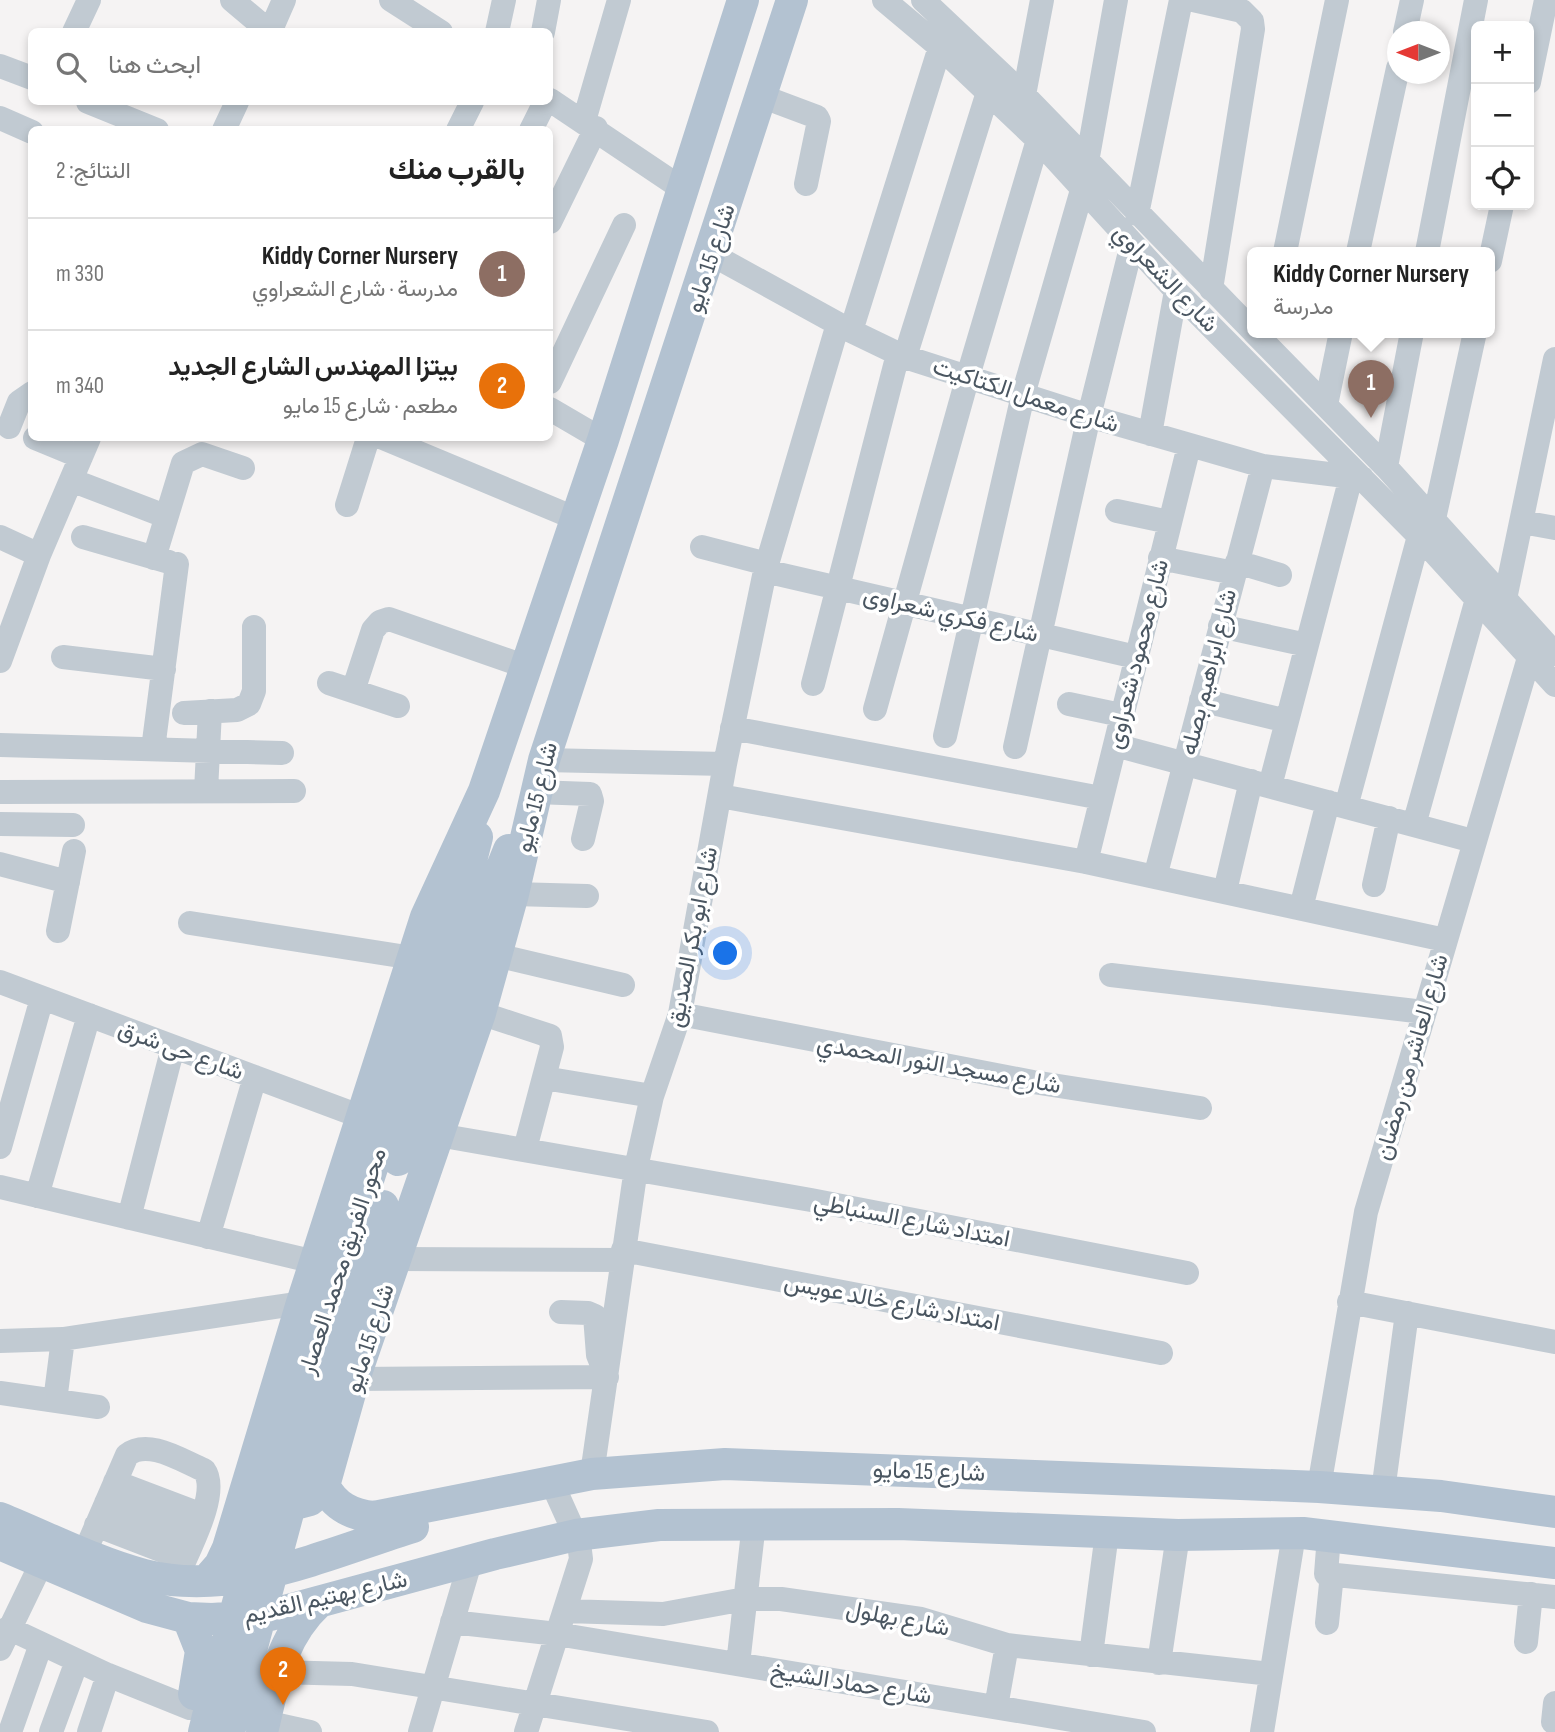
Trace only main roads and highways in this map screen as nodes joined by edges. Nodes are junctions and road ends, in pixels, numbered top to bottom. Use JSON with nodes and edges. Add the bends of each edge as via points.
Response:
{"nodes":[{"id":1,"x":743,"y":0,"type":"edge"},
{"id":2,"x":792,"y":0,"type":"edge"},
{"id":3,"x":485,"y":791,"type":"junction"},
{"id":4,"x":533,"y":800,"type":"junction"},
{"id":5,"x":254,"y":1466,"type":"junction"},
{"id":6,"x":552,"y":1483,"type":"junction"},
{"id":7,"x":324,"y":1486,"type":"junction"},
{"id":8,"x":1555,"y":1512,"type":"edge"},
{"id":9,"x":0,"y":1518,"type":"edge"},
{"id":10,"x":0,"y":1544,"type":"edge"},
{"id":11,"x":192,"y":1554,"type":"junction"},
{"id":12,"x":1555,"y":1563,"type":"edge"},
{"id":13,"x":319,"y":1602,"type":"junction"},
{"id":14,"x":188,"y":1618,"type":"junction"},
{"id":15,"x":201,"y":1663,"type":"junction"},
{"id":16,"x":276,"y":1672,"type":"junction"},
{"id":17,"x":193,"y":1724,"type":"edge"},
{"id":18,"x":263,"y":1727,"type":"edge"},
{"id":19,"x":229,"y":1732,"type":"edge"}],
"edges":[{"from":1,"to":3,"type":"main road","name":"شارع 15 مايو"},
{"from":2,"to":4,"type":"main road","name":"شارع 15 مايو"},
{"from":3,"to":5,"type":"main road","name":"شارع 15 مايو","via":[[436,890]]},
{"from":3,"to":17,"type":"main road","name":"محور الفريق محمد العصار","via":[[463,892]]},
{"from":4,"to":7,"type":"main road","name":"شارع 15 مايو","via":[[480,1013],[354,1379]]},
{"from":4,"to":19,"type":"main road","name":"محور الفريق محمد العصار","via":[[497,874],[471,944],[376,1228],[306,1446]]},
{"from":5,"to":7,"type":"main road","via":[[258,1485],[281,1503],[310,1500]]},
{"from":5,"to":11,"type":"main road","name":"شارع 15 مايو","via":[[224,1557]]},
{"from":6,"to":7,"type":"main road","name":"شارع 15 مايو","via":[[374,1517],[339,1506]]},
{"from":6,"to":8,"type":"main road","name":"شارع 15 مايو","via":[[592,1475],[774,1464],[1319,1487]]},
{"from":6,"to":11,"type":"main road","name":"شارع بهتيم القديم","via":[[275,1570]]},
{"from":9,"to":11,"type":"main road","name":"شارع بهتيم القديم","via":[[101,1516],[144,1575]]},
{"from":10,"to":14,"type":"main road","name":"شارع بهتيم القديم","via":[[147,1607]]},
{"from":12,"to":13,"type":"main road","name":"شارع بهتيم القديم","via":[[1294,1534],[1178,1535],[898,1524],[659,1525],[576,1535]]},
{"from":13,"to":14,"type":"main road","name":"شارع بهتيم القديم","via":[[243,1619]]},
{"from":13,"to":16,"type":"main road","via":[[291,1635]]},
{"from":14,"to":15,"type":"main road","via":[[199,1639]]},
{"from":15,"to":16,"type":"main road","via":[[211,1651],[240,1646],[255,1650]]},
{"from":15,"to":17,"type":"main road"},
{"from":16,"to":18,"type":"main road"}]}
